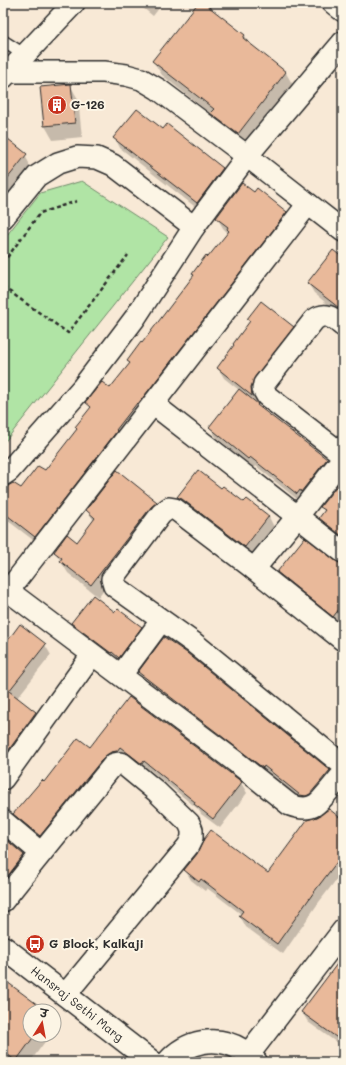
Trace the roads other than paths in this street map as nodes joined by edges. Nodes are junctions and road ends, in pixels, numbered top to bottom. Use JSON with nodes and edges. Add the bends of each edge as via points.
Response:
{"nodes":[{"id":1,"x":74,"y":3,"type":"edge"},
{"id":2,"x":334,"y":3,"type":"edge"},
{"id":3,"x":343,"y":11,"type":"edge"},
{"id":4,"x":3,"y":41,"type":"edge"},
{"id":5,"x":343,"y":42,"type":"edge"},
{"id":6,"x":25,"y":56,"type":"junction"},
{"id":7,"x":6,"y":75,"type":"edge"},
{"id":8,"x":247,"y":156,"type":"junction"},
{"id":9,"x":308,"y":204,"type":"junction"},
{"id":10,"x":3,"y":218,"type":"edge"},
{"id":11,"x":194,"y":227,"type":"junction"},
{"id":12,"x":343,"y":231,"type":"edge"},
{"id":13,"x":343,"y":326,"type":"edge"},
{"id":14,"x":153,"y":404,"type":"junction"},
{"id":15,"x":343,"y":454,"type":"edge"},
{"id":16,"x":343,"y":458,"type":"edge"},
{"id":17,"x":3,"y":475,"type":"edge"},
{"id":18,"x":297,"y":517,"type":"junction"},
{"id":19,"x":343,"y":552,"type":"edge"},
{"id":20,"x":254,"y":569,"type":"junction"},
{"id":21,"x":5,"y":589,"type":"edge"},
{"id":22,"x":161,"y":621,"type":"junction"},
{"id":23,"x":343,"y":640,"type":"edge"},
{"id":24,"x":92,"y":655,"type":"junction"},
{"id":25,"x":121,"y":675,"type":"junction"},
{"id":26,"x":343,"y":765,"type":"edge"},
{"id":27,"x":343,"y":774,"type":"edge"},
{"id":28,"x":3,"y":779,"type":"edge"},
{"id":29,"x":3,"y":821,"type":"edge"},
{"id":30,"x":41,"y":852,"type":"junction"},
{"id":31,"x":3,"y":901,"type":"edge"},
{"id":32,"x":343,"y":931,"type":"edge"},
{"id":33,"x":6,"y":954,"type":"edge"},
{"id":34,"x":65,"y":995,"type":"junction"},
{"id":35,"x":252,"y":1059,"type":"edge"},
{"id":36,"x":152,"y":1062,"type":"edge"},
{"id":37,"x":168,"y":1062,"type":"edge"}],
"edges":[{"from":1,"to":6,"type":"street"},
{"from":2,"to":3,"type":"street"},
{"from":4,"to":6,"type":"lane"},
{"from":5,"to":8,"type":"street"},
{"from":6,"to":7,"type":"street"},
{"from":7,"to":8,"type":"street","via":[[104,72],[141,79]]},
{"from":8,"to":9,"type":"street"},
{"from":8,"to":11,"type":"street"},
{"from":9,"to":12,"type":"street"},
{"from":9,"to":14,"type":"street"},
{"from":10,"to":11,"type":"street","via":[[37,176],[58,163],[78,157],[97,158],[113,164]]},
{"from":11,"to":17,"type":"street","via":[[135,318],[82,388]]},
{"from":13,"to":15,"type":"street","via":[[332,318],[320,315],[264,384],[263,389],[267,396]]},
{"from":14,"to":18,"type":"street"},
{"from":14,"to":21,"type":"street"},
{"from":16,"to":18,"type":"street"},
{"from":18,"to":19,"type":"street"},
{"from":18,"to":20,"type":"street"},
{"from":20,"to":22,"type":"street","via":[[175,509],[164,510],[112,579],[114,586]]},
{"from":20,"to":23,"type":"street"},
{"from":21,"to":24,"type":"street"},
{"from":22,"to":25,"type":"street"},
{"from":22,"to":26,"type":"street","via":[[194,643]]},
{"from":24,"to":25,"type":"street"},
{"from":24,"to":28,"type":"street"},
{"from":25,"to":27,"type":"street","via":[[290,805],[306,808],[315,805]]},
{"from":29,"to":30,"type":"street"},
{"from":30,"to":31,"type":"street"},
{"from":30,"to":34,"type":"street","via":[[116,763],[123,764],[157,792],[189,822],[192,830],[188,846]]},
{"from":32,"to":35,"type":"street"},
{"from":33,"to":34,"type":"street","name":"Hansraj Sethi Marg"},
{"from":34,"to":36,"type":"street","name":"Hansraj Sethi Marg"},
{"from":35,"to":37,"type":"street","via":[[242,1050],[224,1043],[205,1041],[186,1047]]}]}
